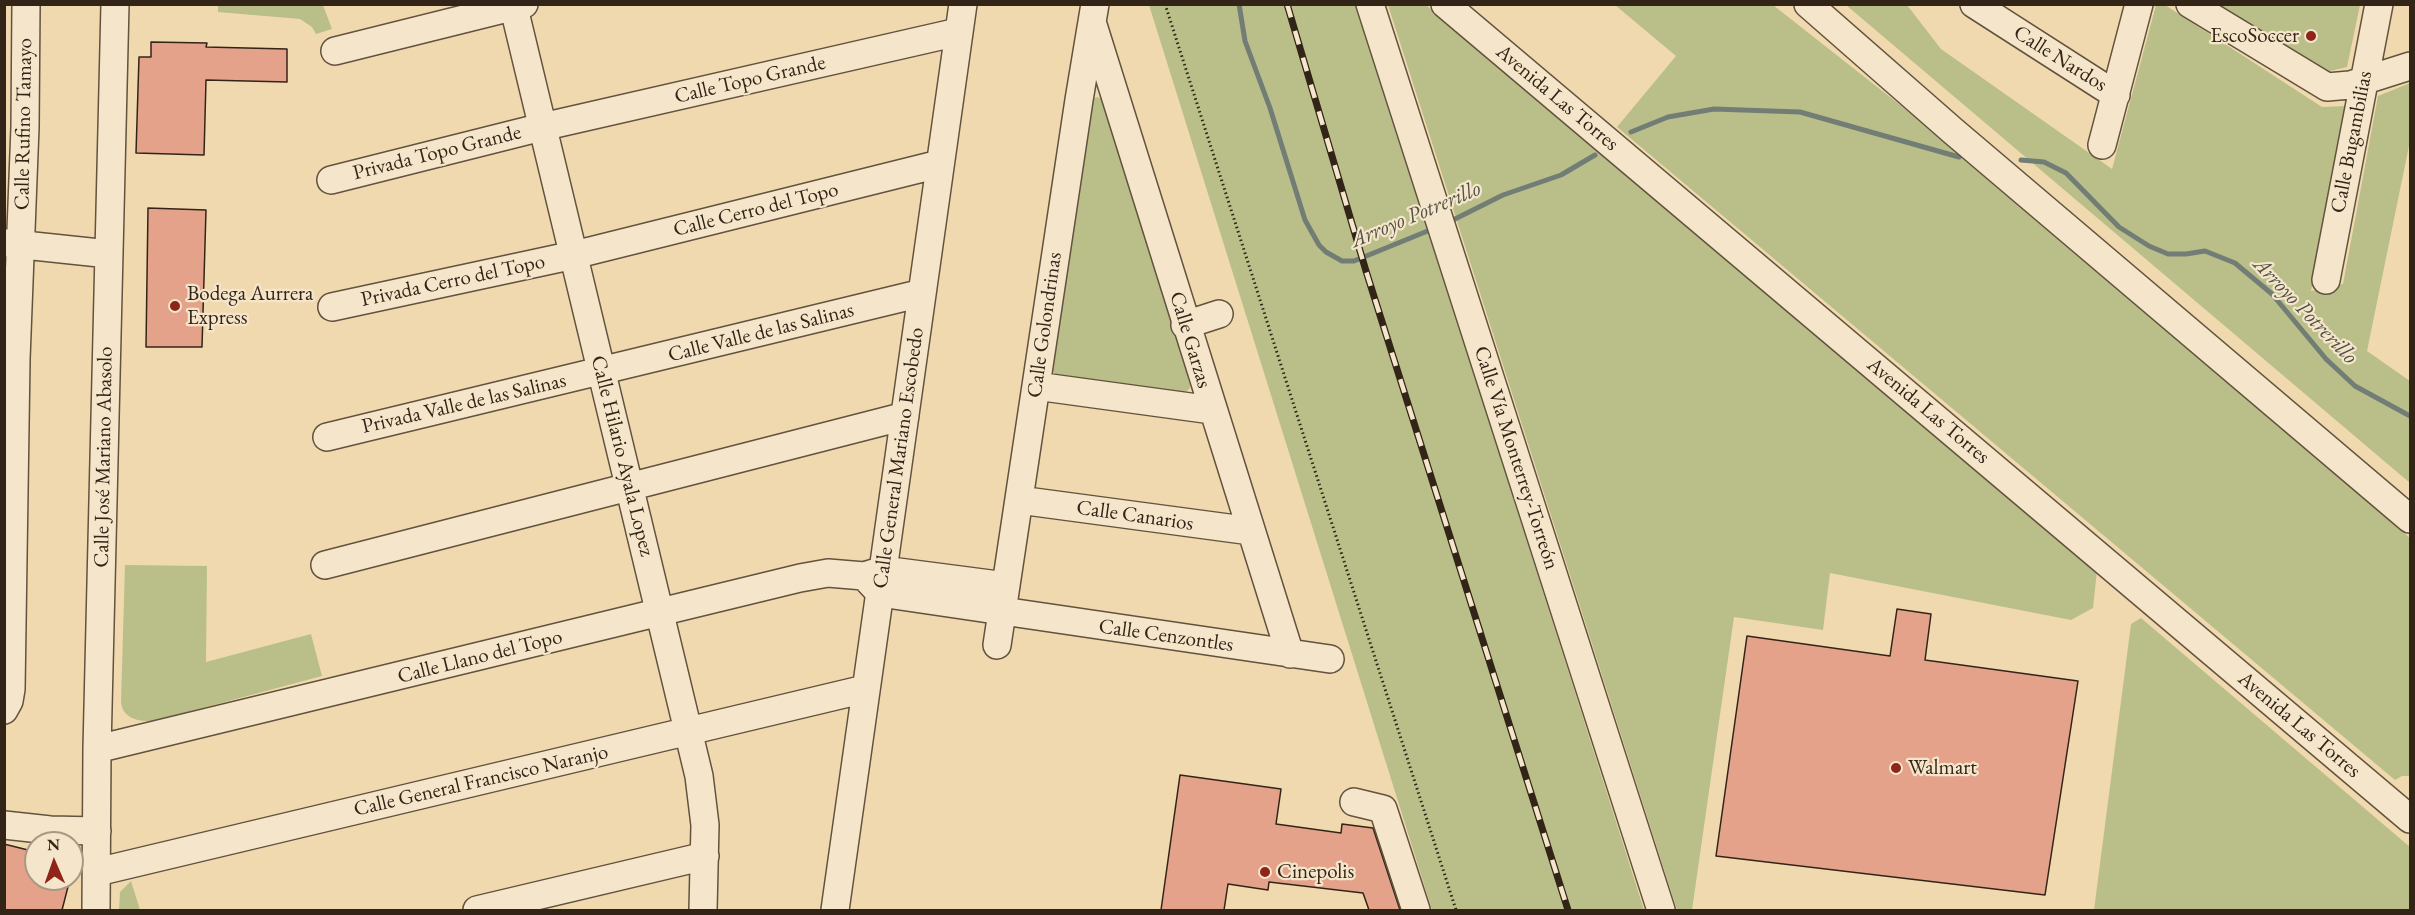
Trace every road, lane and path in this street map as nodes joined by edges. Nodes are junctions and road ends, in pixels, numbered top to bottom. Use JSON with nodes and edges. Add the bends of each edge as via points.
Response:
{"nodes":[{"id":1,"x":115,"y":4,"type":"edge"},
{"id":2,"x":963,"y":4,"type":"edge"},
{"id":3,"x":1165,"y":4,"type":"edge"},
{"id":4,"x":1370,"y":4,"type":"edge"},
{"id":5,"x":1445,"y":4,"type":"edge"},
{"id":6,"x":1808,"y":4,"type":"edge"},
{"id":7,"x":1974,"y":4,"type":"edge"},
{"id":8,"x":2139,"y":4,"type":"edge"},
{"id":9,"x":2190,"y":4,"type":"edge"},
{"id":10,"x":2379,"y":4,"type":"edge"},
{"id":11,"x":517,"y":5,"type":"edge"},
{"id":12,"x":19,"y":8,"type":"edge"},
{"id":13,"x":1094,"y":15,"type":"edge"},
{"id":14,"x":958,"y":32,"type":"junction"},
{"id":15,"x":335,"y":51,"type":"dead end"},
{"id":16,"x":2410,"y":66,"type":"edge"},
{"id":17,"x":2364,"y":81,"type":"junction"},
{"id":18,"x":2116,"y":95,"type":"junction"},
{"id":19,"x":15,"y":126,"type":"edge"},
{"id":20,"x":542,"y":127,"type":"junction"},
{"id":21,"x":2102,"y":145,"type":"dead end"},
{"id":22,"x":939,"y":164,"type":"junction"},
{"id":23,"x":331,"y":180,"type":"dead end"},
{"id":24,"x":13,"y":244,"type":"edge"},
{"id":25,"x":108,"y":254,"type":"junction"},
{"id":26,"x":574,"y":255,"type":"junction"},
{"id":27,"x":2326,"y":280,"type":"dead end"},
{"id":28,"x":922,"y":293,"type":"junction"},
{"id":29,"x":332,"y":307,"type":"dead end"},
{"id":30,"x":1219,"y":314,"type":"dead end"},
{"id":31,"x":1185,"y":324,"type":"junction"},
{"id":32,"x":10,"y":358,"type":"edge"},
{"id":33,"x":601,"y":372,"type":"junction"},
{"id":34,"x":1036,"y":386,"type":"junction"},
{"id":35,"x":1212,"y":410,"type":"junction"},
{"id":36,"x":904,"y":416,"type":"junction"},
{"id":37,"x":327,"y":437,"type":"dead end"},
{"id":38,"x":10,"y":481,"type":"edge"},
{"id":39,"x":628,"y":487,"type":"junction"},
{"id":40,"x":1019,"y":500,"type":"junction"},
{"id":41,"x":2410,"y":519,"type":"edge"},
{"id":42,"x":1251,"y":531,"type":"junction"},
{"id":43,"x":325,"y":565,"type":"dead end"},
{"id":44,"x":875,"y":580,"type":"junction"},
{"id":45,"x":9,"y":594,"type":"edge"},
{"id":46,"x":1004,"y":598,"type":"junction"},
{"id":47,"x":661,"y":613,"type":"junction"},
{"id":48,"x":997,"y":645,"type":"dead end"},
{"id":49,"x":1290,"y":654,"type":"junction"},
{"id":50,"x":1330,"y":659,"type":"dead end"},
{"id":51,"x":865,"y":689,"type":"junction"},
{"id":52,"x":5,"y":710,"type":"edge"},
{"id":53,"x":688,"y":731,"type":"junction"},
{"id":54,"x":97,"y":749,"type":"junction"},
{"id":55,"x":1354,"y":802,"type":"dead end"},
{"id":56,"x":2410,"y":819,"type":"edge"},
{"id":57,"x":4,"y":825,"type":"edge"},
{"id":58,"x":97,"y":831,"type":"junction"},
{"id":59,"x":705,"y":856,"type":"junction"},
{"id":60,"x":97,"y":872,"type":"junction"},
{"id":61,"x":96,"y":910,"type":"edge"},
{"id":62,"x":477,"y":910,"type":"edge"},
{"id":63,"x":702,"y":910,"type":"edge"},
{"id":64,"x":835,"y":910,"type":"edge"},
{"id":65,"x":1416,"y":910,"type":"edge"},
{"id":66,"x":1456,"y":910,"type":"edge"},
{"id":67,"x":1661,"y":910,"type":"edge"}],
"edges":[{"from":1,"to":25,"type":"street","name":"Calle José Mariano Abasolo"},
{"from":2,"to":14,"type":"street","name":"Calle General Mariano Escobedo"},
{"from":3,"to":66,"type":"path"},
{"from":4,"to":67,"type":"street","name":"Calle Vía Monterrey-Torreón"},
{"from":5,"to":56,"type":"street","name":"Avenida Las Torres"},
{"from":6,"to":41,"type":"street"},
{"from":7,"to":18,"type":"street","name":"Calle Nardos"},
{"from":8,"to":18,"type":"street"},
{"from":9,"to":17,"type":"street","via":[[2323,85],[2337,87]]},
{"from":10,"to":17,"type":"street","name":"Calle Bugambilias"},
{"from":11,"to":15,"type":"street"},
{"from":11,"to":20,"type":"street","name":"Calle Hilario Ayala Lopez"},
{"from":12,"to":19,"type":"street","name":"Calle Rufino Tamayo"},
{"from":13,"to":31,"type":"street","name":"Calle Garzas"},
{"from":13,"to":34,"type":"street","name":"Calle Golondrinas"},
{"from":14,"to":20,"type":"street","name":"Calle Topo Grande"},
{"from":14,"to":22,"type":"street","name":"Calle General Mariano Escobedo"},
{"from":16,"to":17,"type":"street"},
{"from":17,"to":27,"type":"street","name":"Calle Bugambilias"},
{"from":18,"to":21,"type":"street"},
{"from":19,"to":24,"type":"street","name":"Calle Rufino Tamayo"},
{"from":20,"to":23,"type":"street","name":"Privada Topo Grande"},
{"from":20,"to":26,"type":"street","name":"Calle Hilario Ayala Lopez"},
{"from":22,"to":26,"type":"street","name":"Calle Cerro del Topo"},
{"from":22,"to":28,"type":"street","name":"Calle General Mariano Escobedo"},
{"from":24,"to":25,"type":"street"},
{"from":24,"to":32,"type":"street","name":"Calle Rufino Tamayo"},
{"from":25,"to":54,"type":"street","name":"Calle José Mariano Abasolo"},
{"from":26,"to":29,"type":"street","name":"Privada Cerro del Topo"},
{"from":26,"to":33,"type":"street","name":"Calle Hilario Ayala Lopez"},
{"from":28,"to":33,"type":"street","name":"Calle Valle de las Salinas"},
{"from":28,"to":36,"type":"street","name":"Calle General Mariano Escobedo"},
{"from":30,"to":31,"type":"street"},
{"from":31,"to":35,"type":"street","name":"Calle Garzas"},
{"from":32,"to":38,"type":"street","name":"Calle Rufino Tamayo"},
{"from":33,"to":37,"type":"street","name":"Privada Valle de las Salinas"},
{"from":33,"to":39,"type":"street","name":"Calle Hilario Ayala Lopez"},
{"from":34,"to":35,"type":"street"},
{"from":34,"to":40,"type":"street","name":"Calle Golondrinas"},
{"from":35,"to":42,"type":"street","name":"Calle Garzas"},
{"from":36,"to":39,"type":"street"},
{"from":36,"to":44,"type":"street","name":"Calle General Mariano Escobedo"},
{"from":38,"to":45,"type":"street","name":"Calle Rufino Tamayo"},
{"from":39,"to":43,"type":"street"},
{"from":39,"to":47,"type":"street","name":"Calle Hilario Ayala Lopez"},
{"from":40,"to":42,"type":"street","name":"Calle Canarios"},
{"from":40,"to":46,"type":"street","name":"Calle Golondrinas"},
{"from":42,"to":49,"type":"street","name":"Calle Garzas"},
{"from":44,"to":46,"type":"street","name":"Calle Cenzontles"},
{"from":44,"to":47,"type":"street","name":"Calle Llano del Topo","via":[[834,573],[800,578]]},
{"from":44,"to":51,"type":"street","name":"Calle General Mariano Escobedo"},
{"from":45,"to":52,"type":"street","name":"Calle Rufino Tamayo","via":[[11,689]]},
{"from":46,"to":48,"type":"street","name":"Calle Golondrinas"},
{"from":46,"to":49,"type":"street","name":"Calle Cenzontles"},
{"from":47,"to":53,"type":"street","name":"Calle Hilario Ayala Lopez"},
{"from":47,"to":54,"type":"street","name":"Calle Llano del Topo"},
{"from":49,"to":50,"type":"street","name":"Calle Cenzontles"},
{"from":51,"to":53,"type":"street","name":"Calle General Francisco Naranjo"},
{"from":51,"to":64,"type":"street","name":"Calle General Mariano Escobedo"},
{"from":53,"to":59,"type":"street","name":"Calle Hilario Ayala Lopez","via":[[704,807]]},
{"from":53,"to":60,"type":"street","name":"Calle General Francisco Naranjo"},
{"from":54,"to":58,"type":"street","name":"Calle José Mariano Abasolo"},
{"from":55,"to":65,"type":"street","via":[[1383,809]]},
{"from":57,"to":58,"type":"street"},
{"from":58,"to":60,"type":"street","name":"Calle José Mariano Abasolo"},
{"from":59,"to":62,"type":"street"},
{"from":59,"to":63,"type":"street","name":"Calle Hilario Ayala Lopez"},
{"from":60,"to":61,"type":"street","name":"Calle José Mariano Abasolo"}]}
